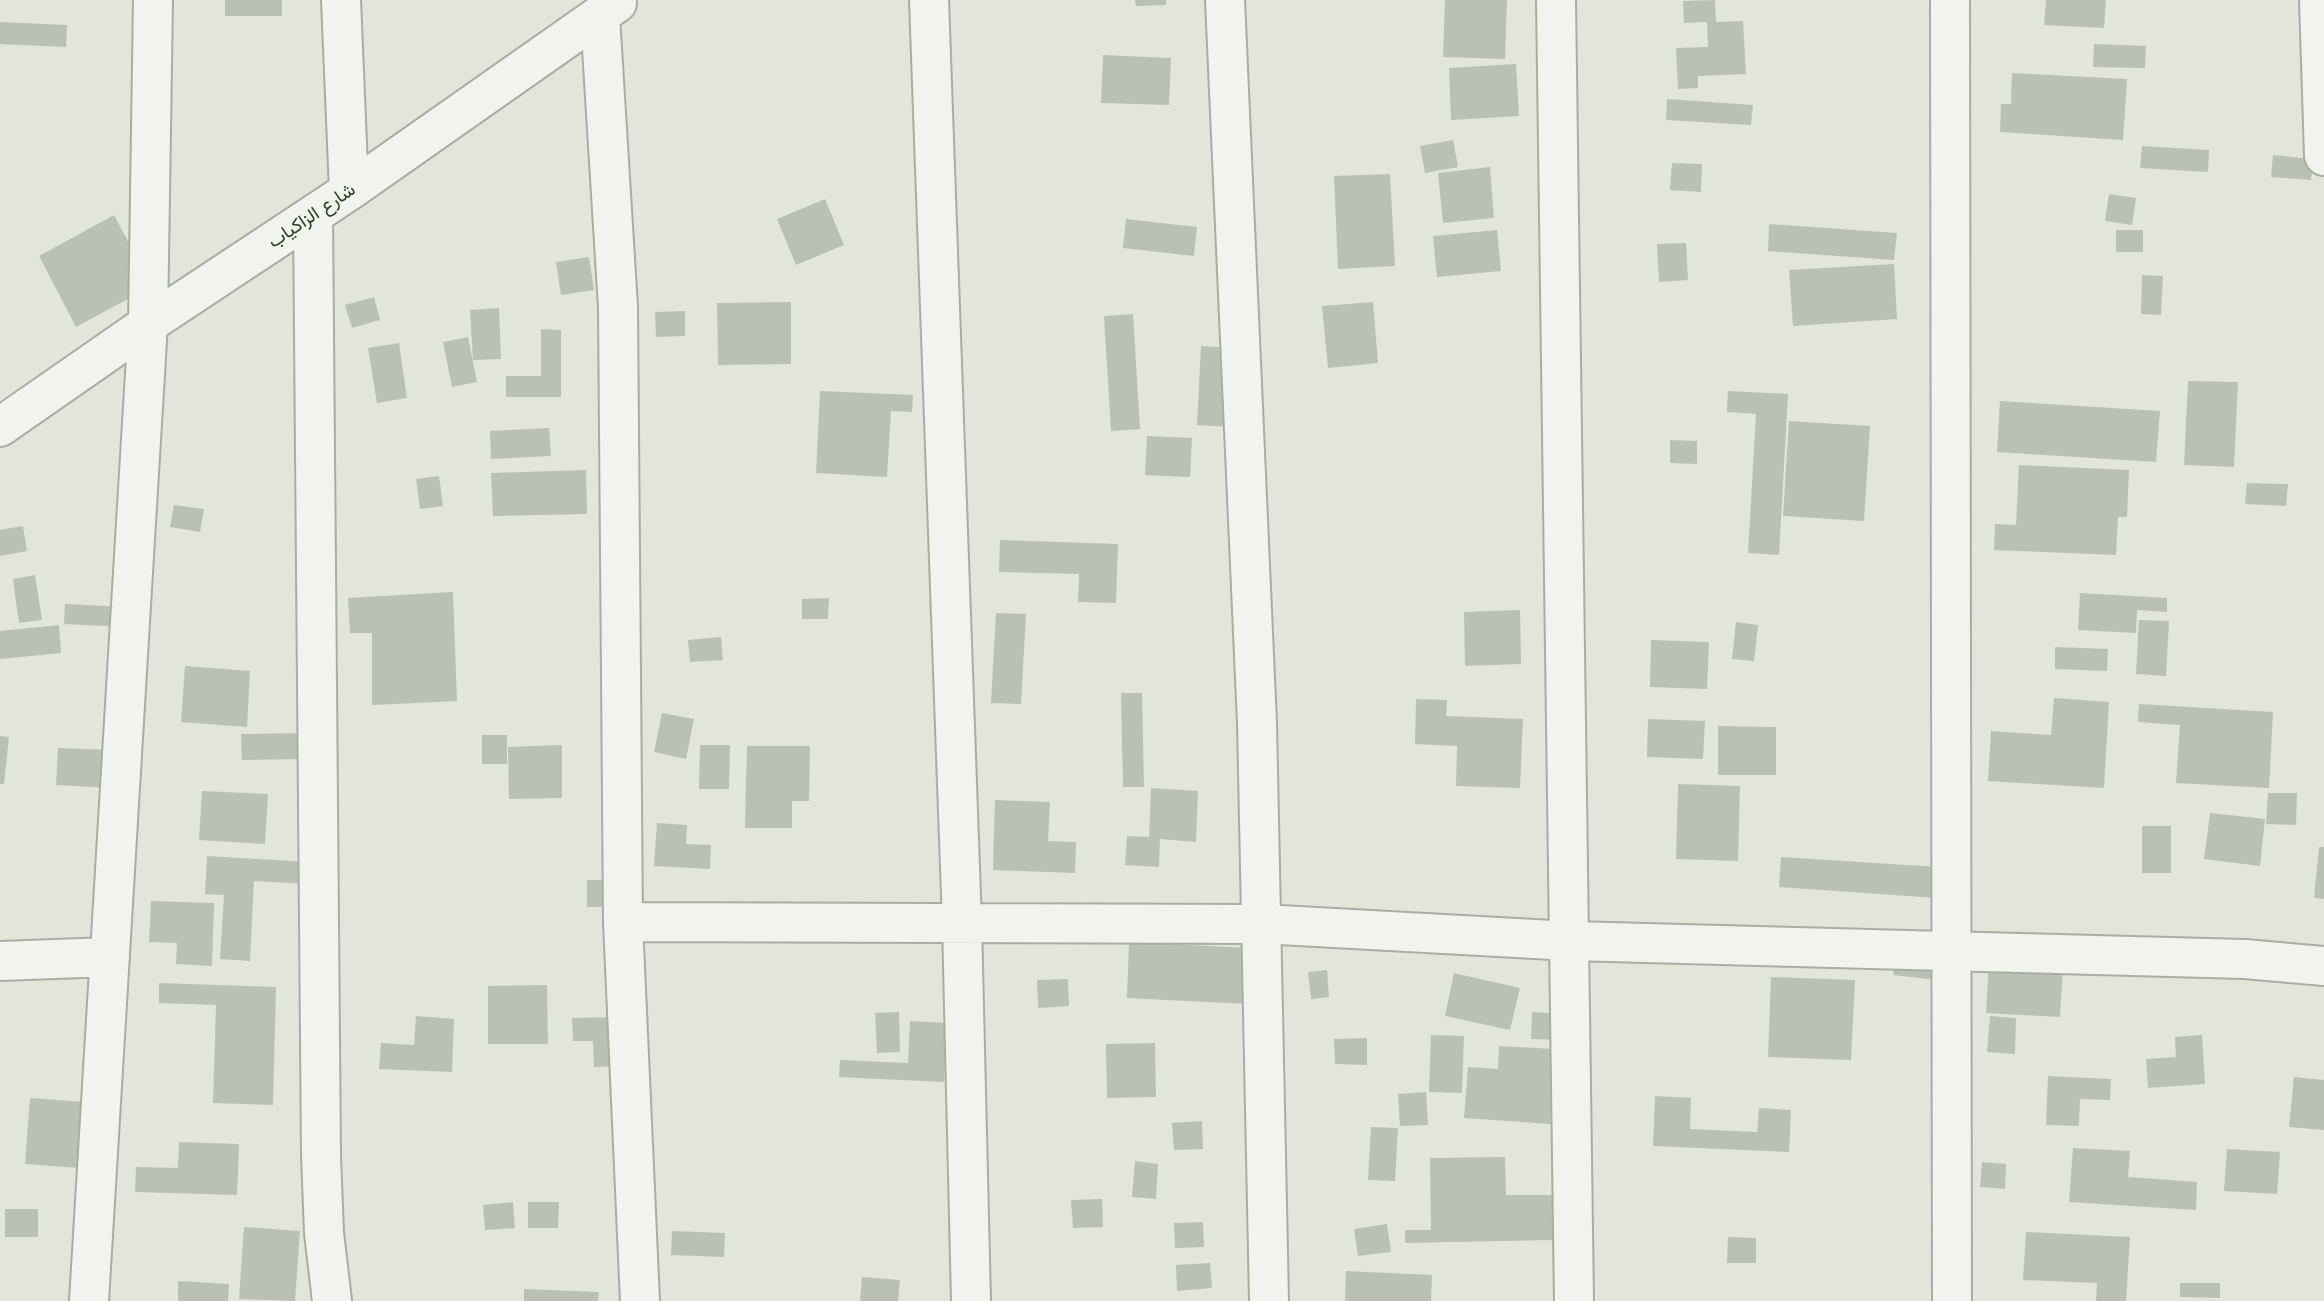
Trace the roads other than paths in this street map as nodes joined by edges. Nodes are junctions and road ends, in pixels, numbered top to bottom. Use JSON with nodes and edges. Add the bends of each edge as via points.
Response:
{"nodes":[{"id":1,"x":153,"y":0,"type":"edge"},
{"id":2,"x":341,"y":0,"type":"edge"},
{"id":3,"x":929,"y":0,"type":"edge"},
{"id":4,"x":1225,"y":0,"type":"edge"},
{"id":5,"x":1556,"y":0,"type":"edge"},
{"id":6,"x":1950,"y":0,"type":"edge"},
{"id":7,"x":2319,"y":0,"type":"edge"},
{"id":8,"x":610,"y":8,"type":"edge"},
{"id":9,"x":2324,"y":156,"type":"edge"},
{"id":10,"x":349,"y":191,"type":"junction"},
{"id":11,"x":313,"y":215,"type":"junction"},
{"id":12,"x":148,"y":324,"type":"junction"},
{"id":13,"x":0,"y":427,"type":"edge"},
{"id":14,"x":623,"y":922,"type":"junction"},
{"id":15,"x":962,"y":923,"type":"junction"},
{"id":16,"x":1262,"y":924,"type":"junction"},
{"id":17,"x":1571,"y":941,"type":"junction"},
{"id":18,"x":1953,"y":951,"type":"junction"},
{"id":19,"x":110,"y":957,"type":"junction"},
{"id":20,"x":0,"y":961,"type":"edge"},
{"id":21,"x":2324,"y":966,"type":"edge"},
{"id":22,"x":89,"y":1301,"type":"edge"},
{"id":23,"x":332,"y":1301,"type":"edge"},
{"id":24,"x":640,"y":1301,"type":"edge"},
{"id":25,"x":971,"y":1301,"type":"edge"},
{"id":26,"x":1269,"y":1301,"type":"edge"},
{"id":27,"x":1574,"y":1301,"type":"edge"},
{"id":28,"x":1952,"y":1301,"type":"edge"}],
"edges":[{"from":1,"to":12,"type":"street"},
{"from":2,"to":10,"type":"street"},
{"from":3,"to":15,"type":"street"},
{"from":4,"to":16,"type":"street"},
{"from":5,"to":17,"type":"street"},
{"from":6,"to":18,"type":"street"},
{"from":7,"to":9,"type":"street"},
{"from":8,"to":10,"type":"street","name":"شارع الزاكياب"},
{"from":8,"to":14,"type":"street","via":[[618,307]]},
{"from":10,"to":11,"type":"street","name":"شارع الزاكياب"},
{"from":11,"to":12,"type":"street","name":"شارع الزاكياب"},
{"from":11,"to":23,"type":"street","via":[[321,1155]]},
{"from":12,"to":13,"type":"street","name":"شارع الزاكياب"},
{"from":12,"to":19,"type":"street"},
{"from":14,"to":15,"type":"street"},
{"from":14,"to":24,"type":"street"},
{"from":15,"to":16,"type":"street"},
{"from":15,"to":25,"type":"street"},
{"from":16,"to":17,"type":"street"},
{"from":16,"to":26,"type":"street"},
{"from":17,"to":18,"type":"street"},
{"from":17,"to":27,"type":"street"},
{"from":18,"to":21,"type":"street","via":[[2245,959]]},
{"from":18,"to":28,"type":"street"},
{"from":19,"to":20,"type":"street"},
{"from":19,"to":22,"type":"street"}]}
